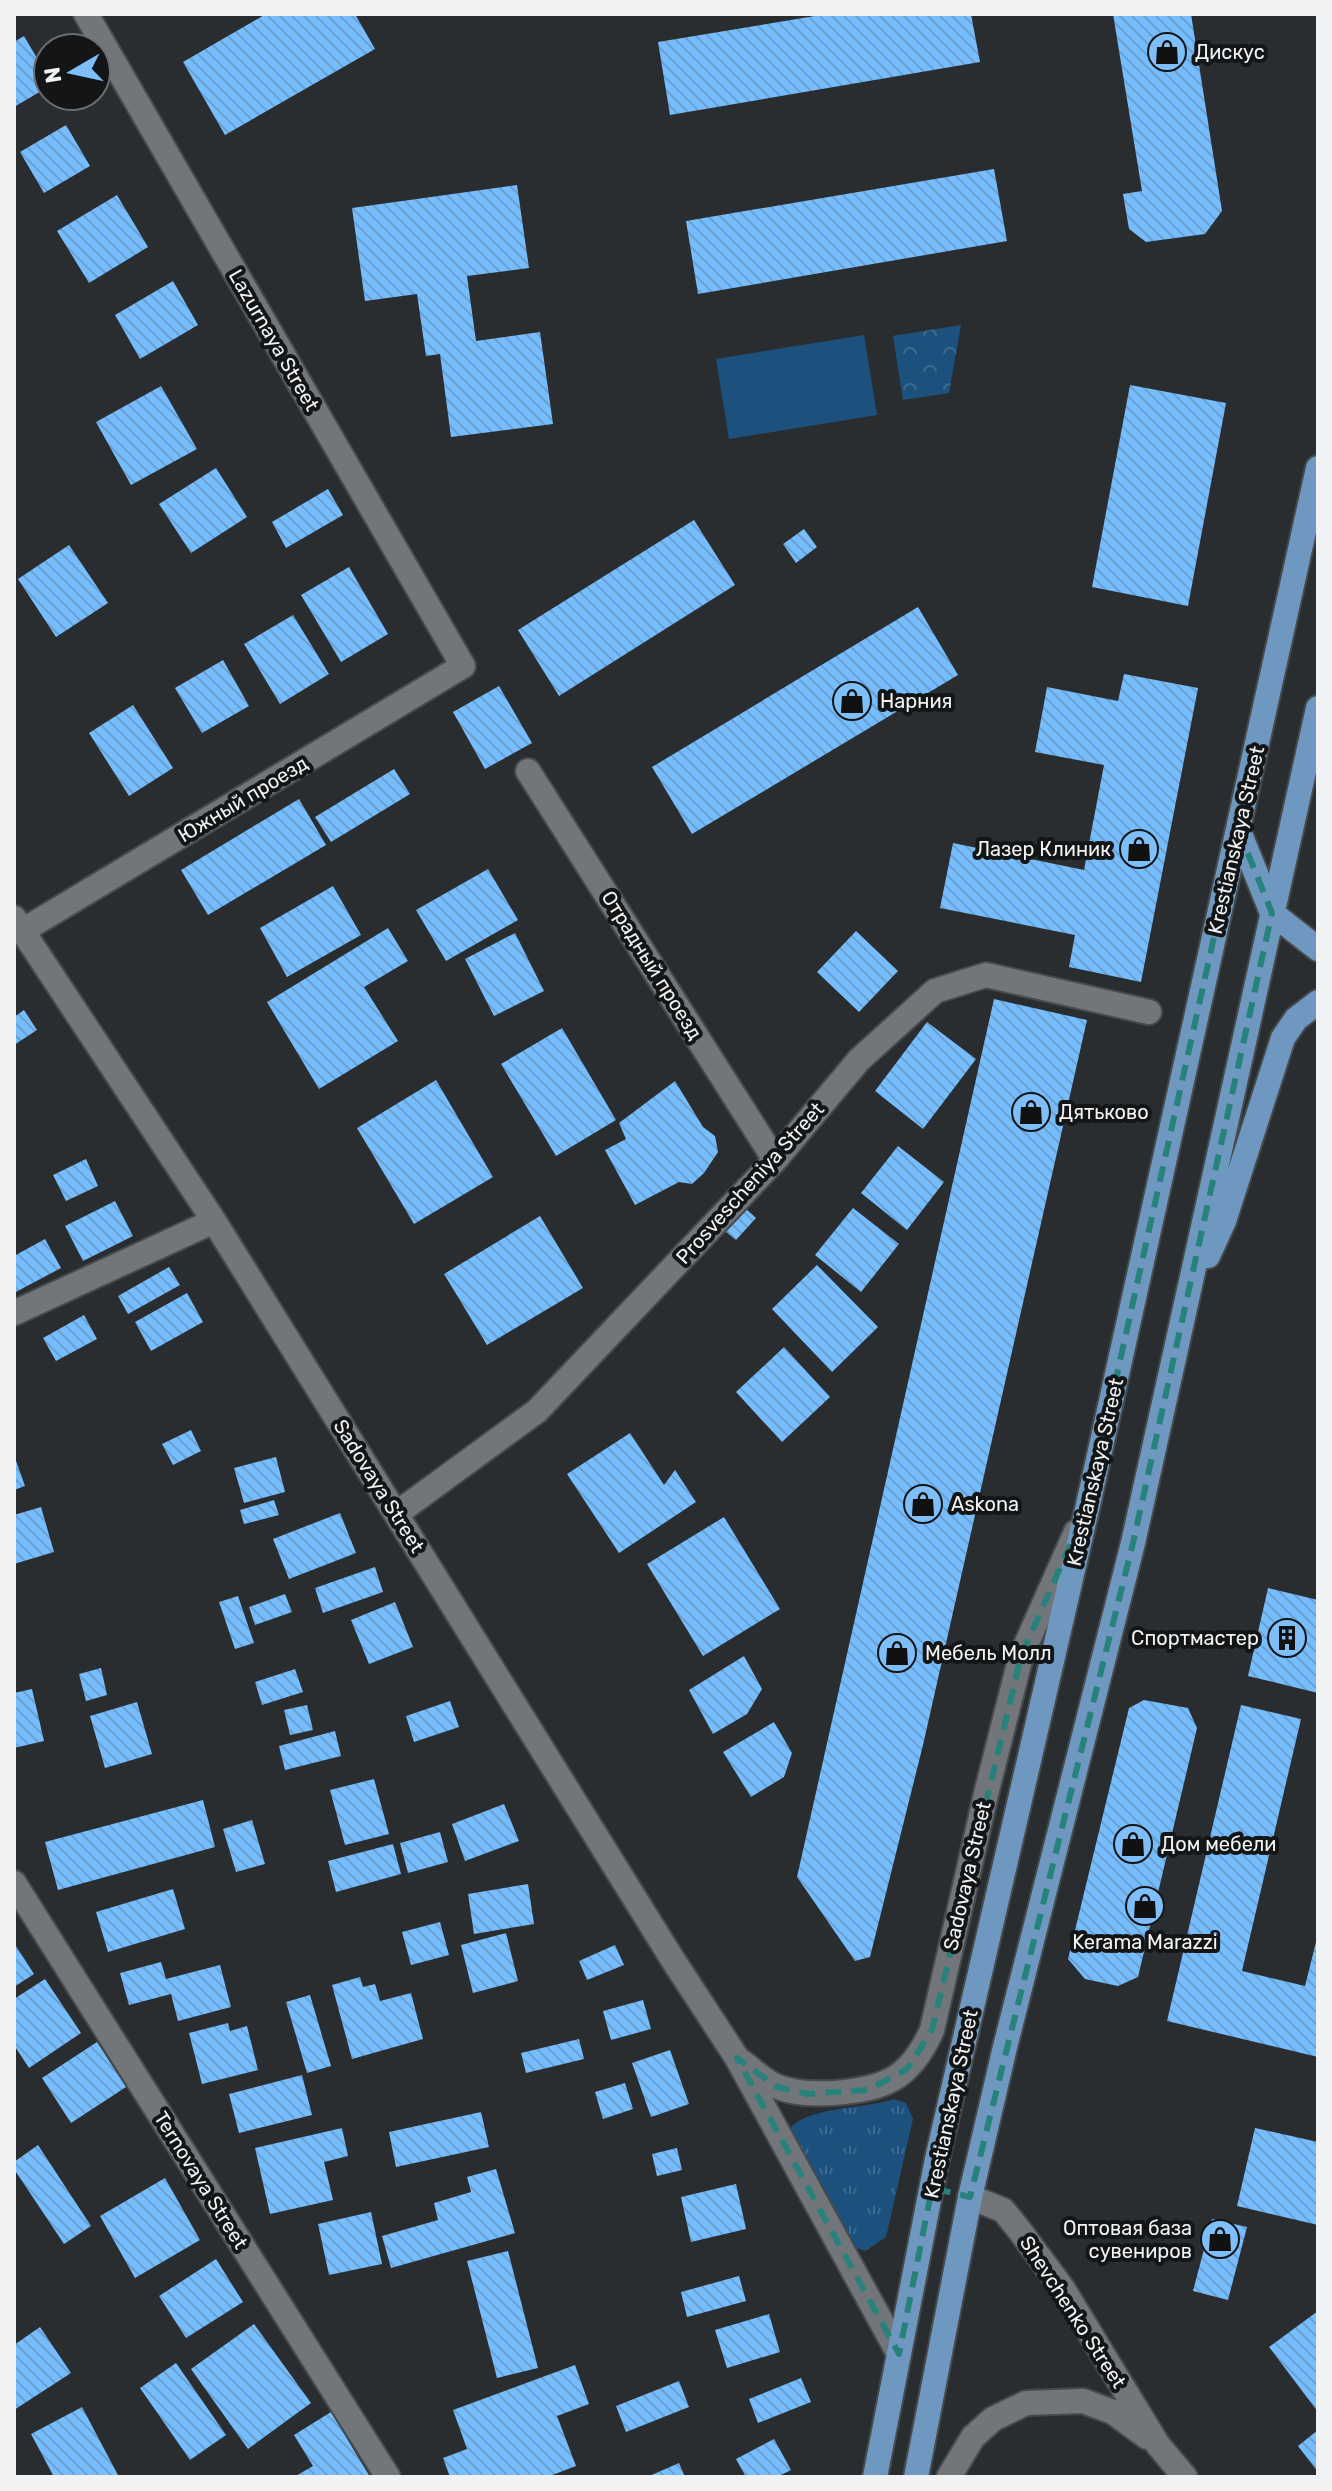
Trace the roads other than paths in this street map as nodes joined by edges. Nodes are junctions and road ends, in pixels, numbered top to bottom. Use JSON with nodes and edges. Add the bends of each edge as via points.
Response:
{"nodes":[{"id":1,"x":86,"y":14,"type":"edge"},
{"id":2,"x":1318,"y":468,"type":"edge"},
{"id":3,"x":463,"y":666,"type":"joint"},
{"id":4,"x":1318,"y":708,"type":"edge"},
{"id":5,"x":528,"y":771,"type":"dead end"},
{"id":6,"x":1238,"y":829,"type":"junction"},
{"id":7,"x":1272,"y":913,"type":"junction"},
{"id":8,"x":18,"y":924,"type":"edge"},
{"id":9,"x":1318,"y":949,"type":"edge"},
{"id":10,"x":1318,"y":1002,"type":"edge"},
{"id":11,"x":1149,"y":1012,"type":"dead end"},
{"id":12,"x":775,"y":1160,"type":"junction"},
{"id":13,"x":214,"y":1221,"type":"junction"},
{"id":14,"x":1189,"y":1295,"type":"junction"},
{"id":15,"x":14,"y":1313,"type":"edge"},
{"id":16,"x":1088,"y":1505,"type":"junction"},
{"id":17,"x":396,"y":1514,"type":"junction"},
{"id":18,"x":14,"y":1883,"type":"edge"},
{"id":19,"x":737,"y":2058,"type":"junction"},
{"id":20,"x":932,"y":2188,"type":"junction"},
{"id":21,"x":970,"y":2197,"type":"junction"},
{"id":22,"x":899,"y":2354,"type":"junction"},
{"id":23,"x":1158,"y":2445,"type":"junction"},
{"id":24,"x":388,"y":2477,"type":"edge"},
{"id":25,"x":875,"y":2477,"type":"edge"},
{"id":26,"x":916,"y":2477,"type":"edge"},
{"id":27,"x":949,"y":2477,"type":"edge"},
{"id":28,"x":1185,"y":2477,"type":"edge"}],
"edges":[{"from":1,"to":3,"type":"street","name":"Lazurnaya Street"},
{"from":2,"to":6,"type":"main road","name":"Krestianskaya Street"},
{"from":3,"to":8,"type":"street","name":"Южный проезд"},
{"from":4,"to":7,"type":"main road","name":"Krestianskaya Street"},
{"from":5,"to":12,"type":"street","name":"Отрадный проезд"},
{"from":6,"to":7,"type":"main road"},
{"from":6,"to":16,"type":"main road","name":"Krestianskaya Street"},
{"from":7,"to":9,"type":"main road"},
{"from":7,"to":14,"type":"main road","name":"Krestianskaya Street"},
{"from":8,"to":13,"type":"street","name":"Sadovaya Street"},
{"from":10,"to":14,"type":"main road","via":[[1283,1038],[1224,1221]]},
{"from":11,"to":12,"type":"street","name":"Prosvescheniya Street","via":[[986,975],[935,991],[859,1060]]},
{"from":12,"to":17,"type":"street","name":"Prosvescheniya Street","via":[[537,1411]]},
{"from":13,"to":15,"type":"street"},
{"from":13,"to":17,"type":"street","name":"Sadovaya Street"},
{"from":14,"to":21,"type":"main road","name":"Krestianskaya Street","via":[[1133,1543]]},
{"from":16,"to":19,"type":"street","name":"Sadovaya Street","via":[[1021,1656],[922,2054],[890,2081],[868,2090],[808,2094],[777,2087]]},
{"from":16,"to":20,"type":"main road","name":"Krestianskaya Street"},
{"from":17,"to":19,"type":"street","name":"Sadovaya Street"},
{"from":18,"to":24,"type":"street","name":"Ternovaya Street"},
{"from":19,"to":22,"type":"street","name":"Sadovaya Street"},
{"from":20,"to":21,"type":"main road"},
{"from":20,"to":22,"type":"main road","name":"Krestianskaya Street"},
{"from":21,"to":23,"type":"street","name":"Shevchenko Street","via":[[1003,2210],[1020,2231],[1063,2289]]},
{"from":21,"to":26,"type":"main road","name":"Krestianskaya Street"},
{"from":22,"to":25,"type":"main road","name":"Krestianskaya Street"},
{"from":23,"to":27,"type":"street","name":"Shevchenko Street","via":[[1113,2412],[1083,2401],[1026,2403],[993,2419],[973,2437]]},
{"from":23,"to":28,"type":"street","name":"Shevchenko Street"}]}
